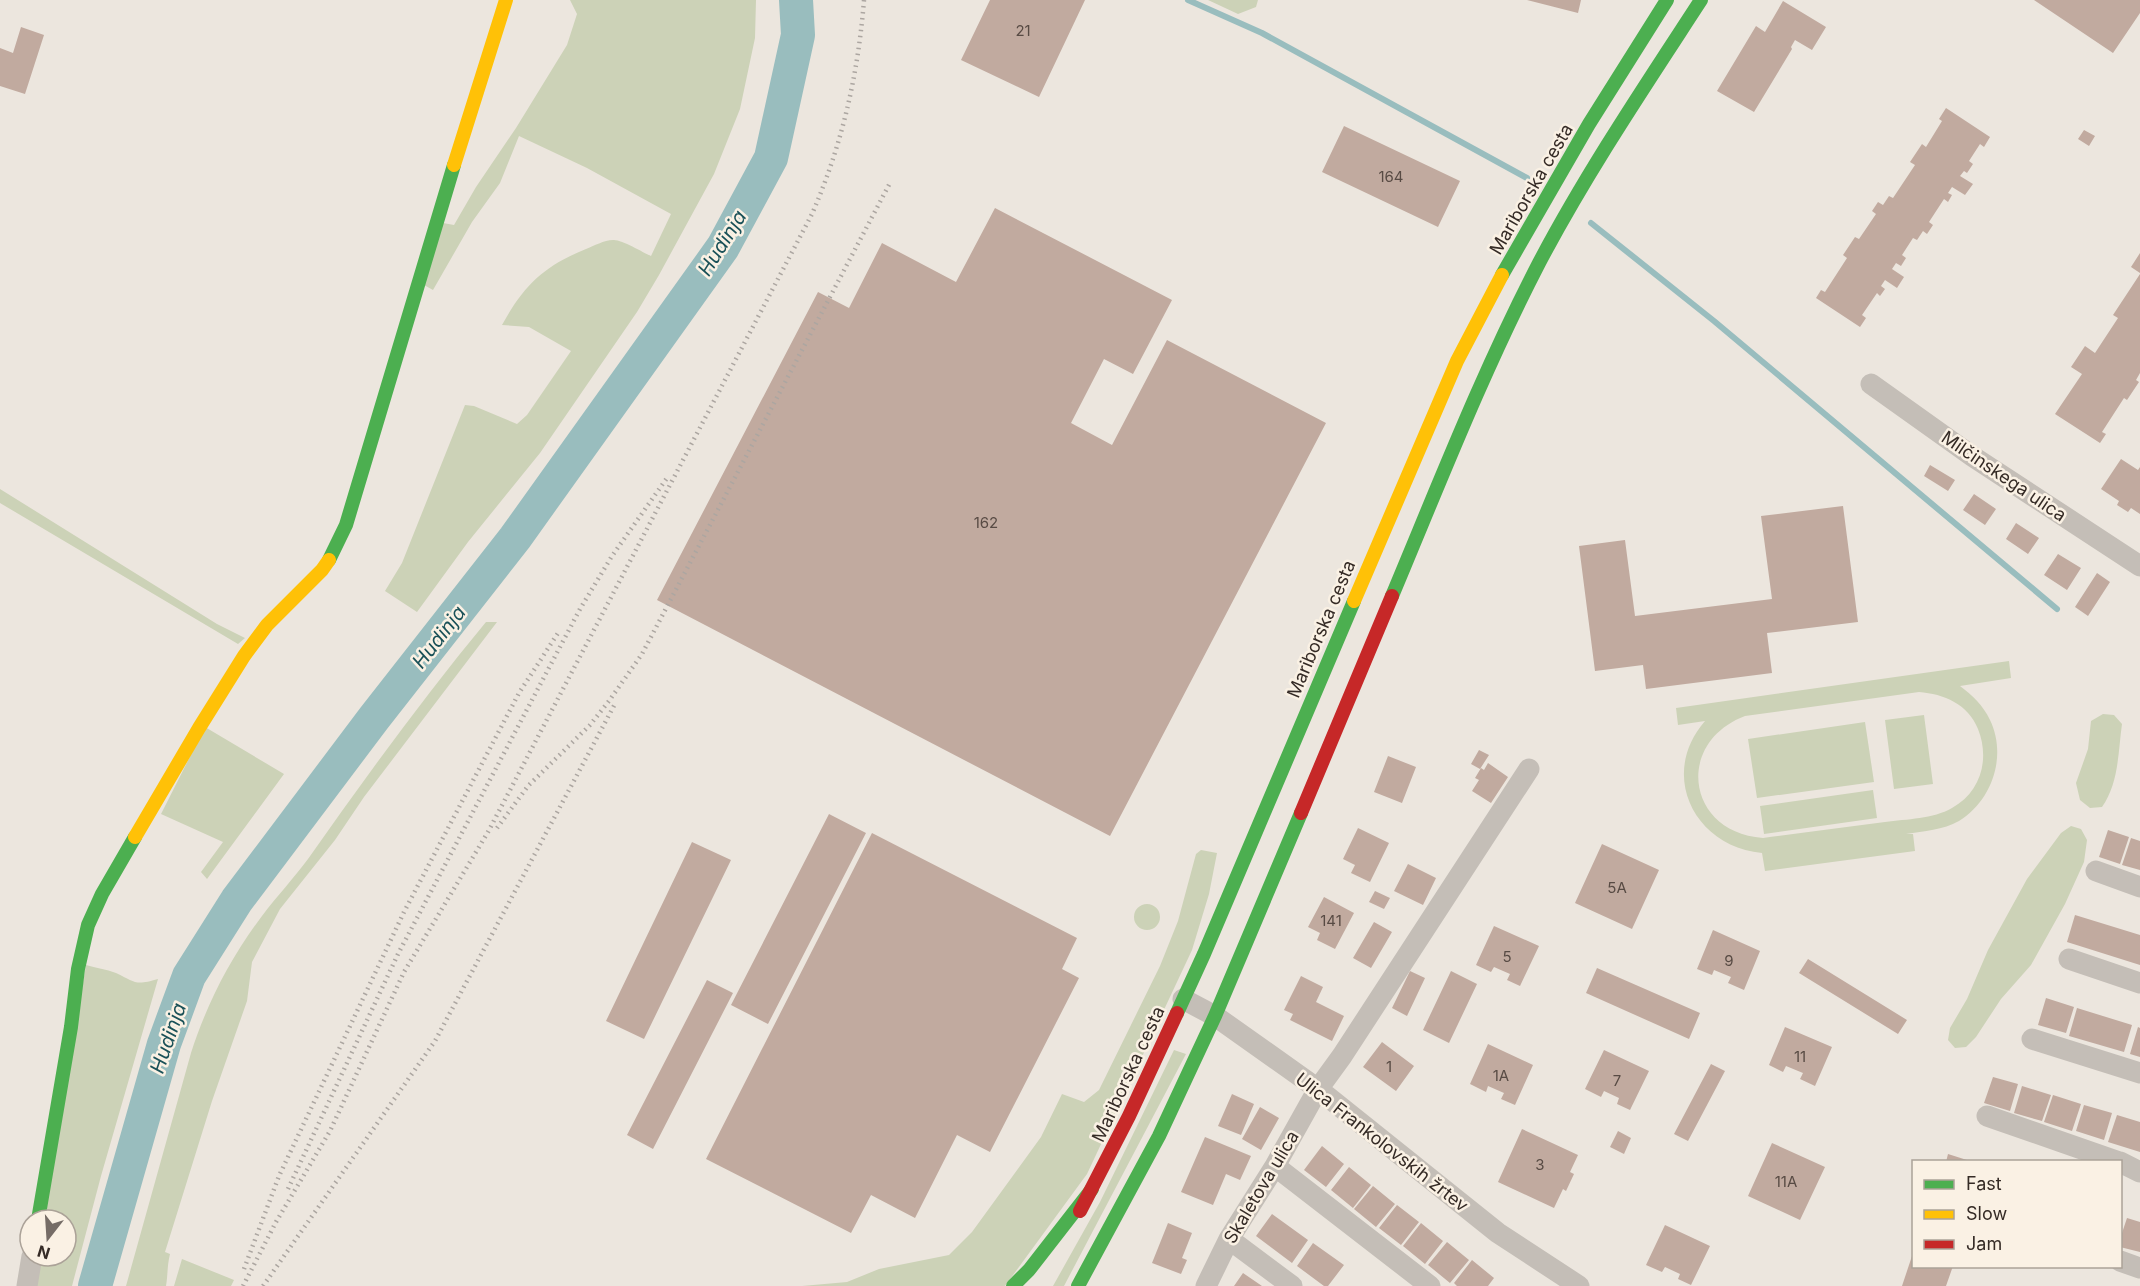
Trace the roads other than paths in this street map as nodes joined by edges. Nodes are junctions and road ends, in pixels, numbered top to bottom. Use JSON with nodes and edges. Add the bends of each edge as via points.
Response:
{"nodes":[{"id":1,"x":506,"y":0,"type":"edge"},
{"id":2,"x":1667,"y":0,"type":"edge"},
{"id":3,"x":1701,"y":0,"type":"edge"},
{"id":4,"x":1871,"y":384,"type":"dead end"},
{"id":5,"x":2140,"y":566,"type":"edge"},
{"id":6,"x":1529,"y":768,"type":"dead end"},
{"id":7,"x":2096,"y":871,"type":"dead end"},
{"id":8,"x":2140,"y":887,"type":"edge"},
{"id":9,"x":2069,"y":959,"type":"dead end"},
{"id":10,"x":2140,"y":983,"type":"edge"},
{"id":11,"x":1183,"y":999,"type":"junction"},
{"id":12,"x":1215,"y":1016,"type":"junction"},
{"id":13,"x":2032,"y":1039,"type":"dead end"},
{"id":14,"x":2140,"y":1073,"type":"edge"},
{"id":15,"x":1318,"y":1089,"type":"junction"},
{"id":16,"x":1987,"y":1116,"type":"dead end"},
{"id":17,"x":2114,"y":1160,"type":"edge"},
{"id":18,"x":2122,"y":1163,"type":"edge"},
{"id":19,"x":1275,"y":1166,"type":"junction"},
{"id":20,"x":2140,"y":1173,"type":"edge"},
{"id":21,"x":1092,"y":1189,"type":"junction"},
{"id":22,"x":40,"y":1208,"type":"edge"},
{"id":23,"x":1229,"y":1239,"type":"junction"},
{"id":24,"x":2122,"y":1261,"type":"edge"},
{"id":25,"x":30,"y":1268,"type":"edge"},
{"id":26,"x":2140,"y":1268,"type":"edge"},
{"id":27,"x":1042,"y":1276,"type":"dead end"},
{"id":28,"x":27,"y":1286,"type":"edge"},
{"id":29,"x":1012,"y":1286,"type":"edge"},
{"id":30,"x":1078,"y":1286,"type":"edge"},
{"id":31,"x":1206,"y":1286,"type":"edge"},
{"id":32,"x":1292,"y":1286,"type":"edge"},
{"id":33,"x":1430,"y":1286,"type":"edge"},
{"id":34,"x":1579,"y":1286,"type":"edge"}],
"edges":[{"from":1,"to":22,"type":"main road","via":[[346,525],[334,552],[244,656],[136,833],[88,925]]},
{"from":2,"to":11,"type":"main road","name":"Mariborska cesta","via":[[1547,196],[1457,361]]},
{"from":3,"to":12,"type":"main road","via":[[1613,135],[1557,230],[1507,327]]},
{"from":4,"to":5,"type":"street","name":"Milčinskega ulica","via":[[1972,456]]},
{"from":6,"to":15,"type":"street","name":"Skaletova ulica"},
{"from":7,"to":8,"type":"street"},
{"from":9,"to":10,"type":"street"},
{"from":11,"to":12,"type":"street","name":"Ulica Frankolovskih žrtev"},
{"from":11,"to":21,"type":"main road","name":"Mariborska cesta"},
{"from":12,"to":15,"type":"street","name":"Ulica Frankolovskih žrtev"},
{"from":12,"to":30,"type":"main road","via":[[1159,1136]]},
{"from":13,"to":14,"type":"street"},
{"from":15,"to":19,"type":"street","name":"Skaletova ulica"},
{"from":15,"to":34,"type":"street","name":"Ulica Frankolovskih žrtev","via":[[1498,1233]]},
{"from":16,"to":17,"type":"street"},
{"from":18,"to":20,"type":"street"},
{"from":19,"to":23,"type":"street","name":"Skaletova ulica"},
{"from":19,"to":33,"type":"street"},
{"from":21,"to":27,"type":"main road","name":"Mariborska cesta"},
{"from":21,"to":29,"type":"main road"},
{"from":23,"to":31,"type":"street","name":"Skaletova ulica"},
{"from":23,"to":32,"type":"street"},
{"from":24,"to":26,"type":"street"},
{"from":25,"to":28,"type":"street"}]}
